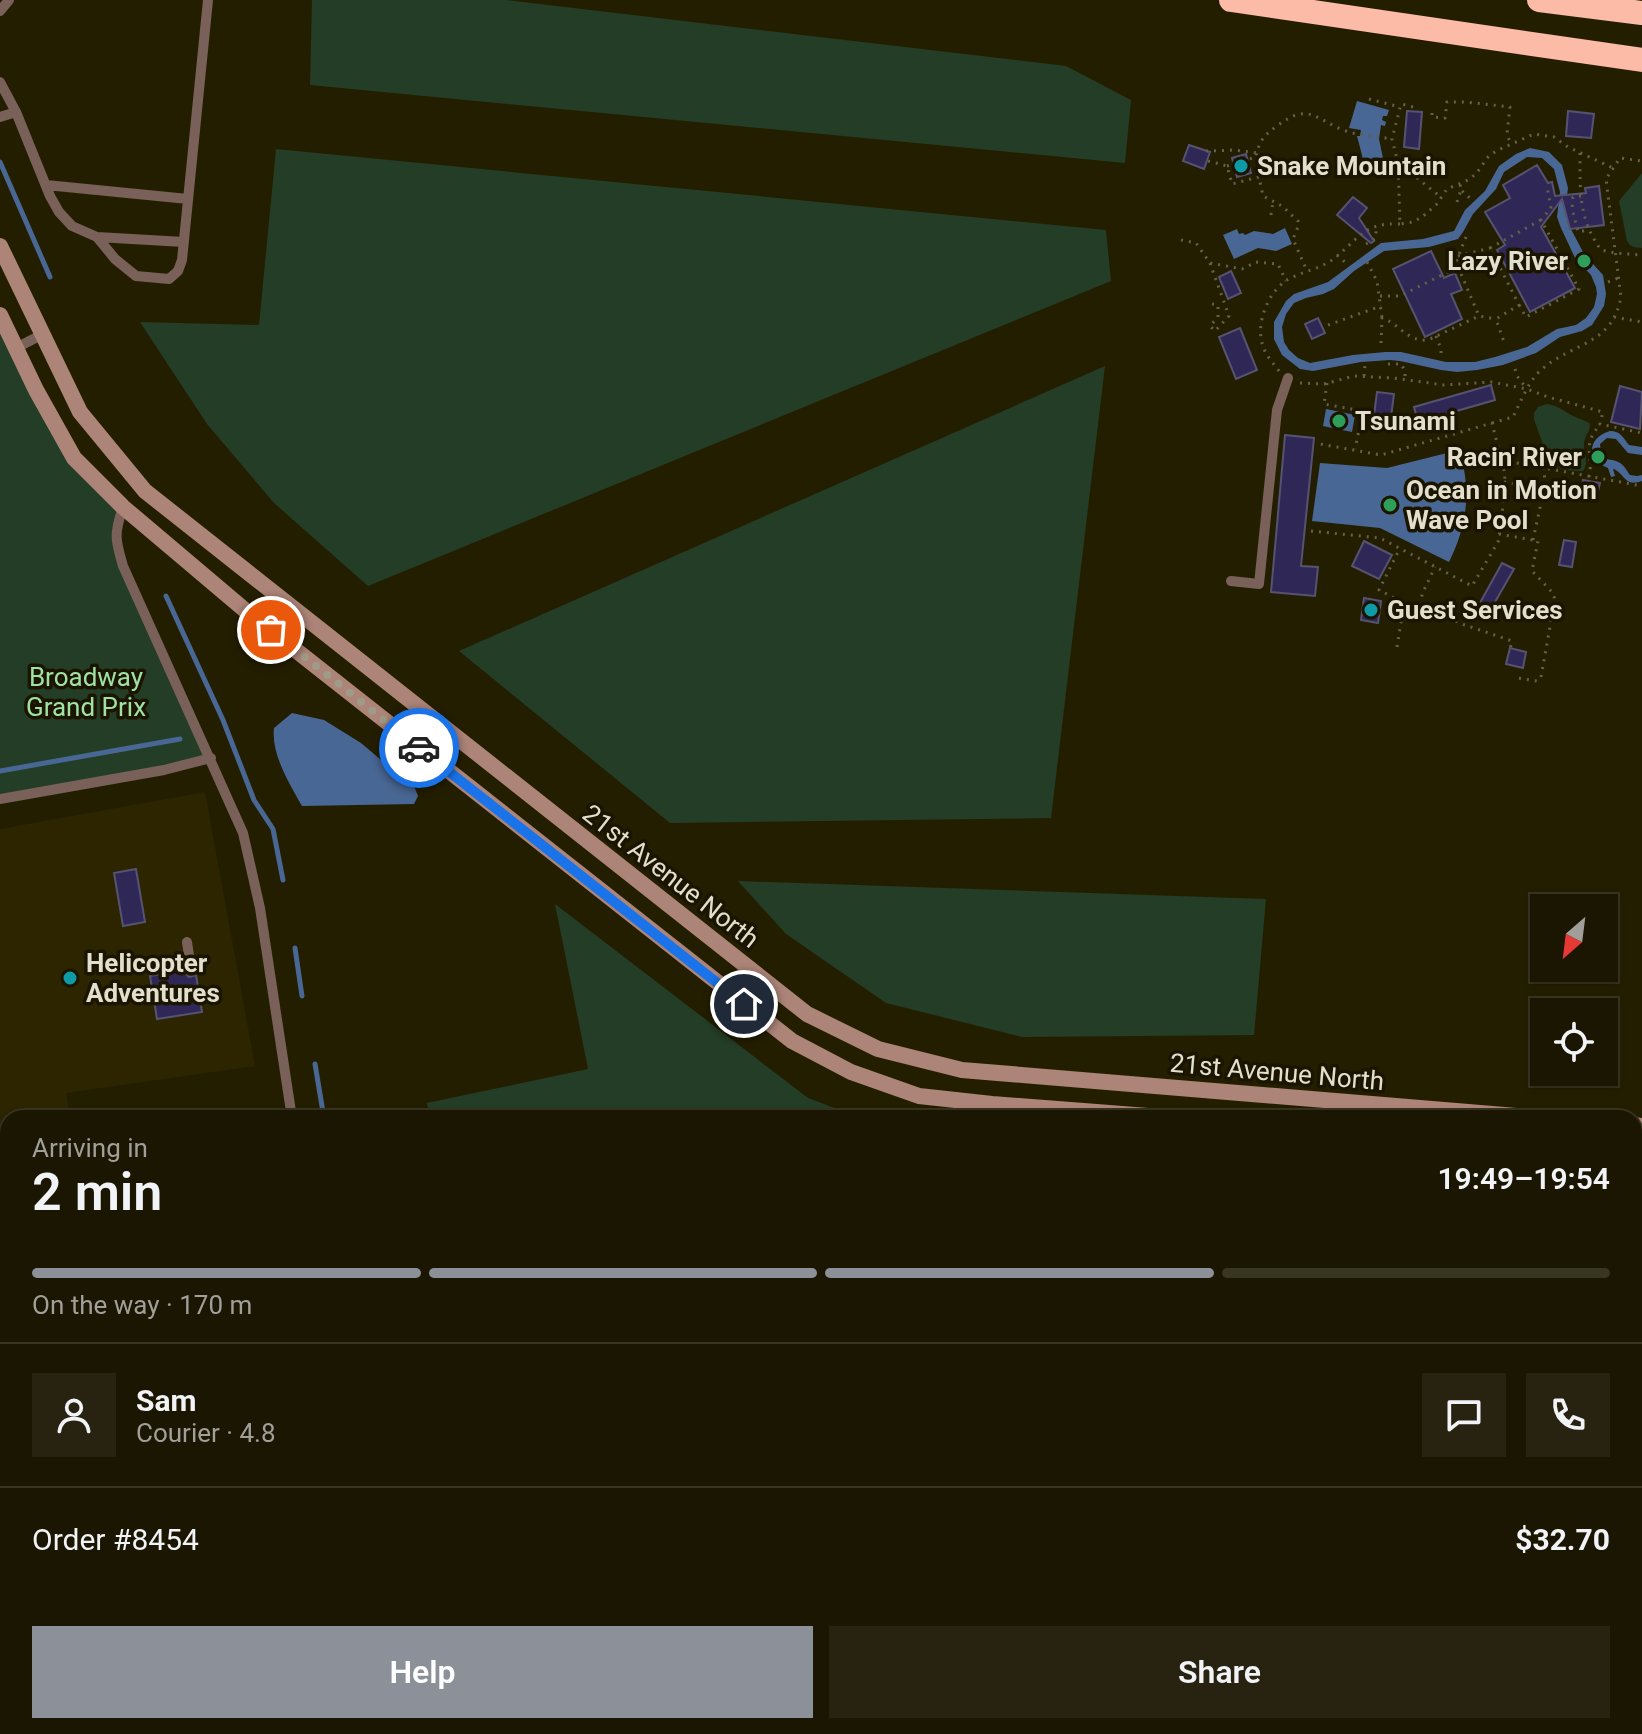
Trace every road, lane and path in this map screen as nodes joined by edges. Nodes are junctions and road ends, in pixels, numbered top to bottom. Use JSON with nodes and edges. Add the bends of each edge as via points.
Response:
{"nodes":[{"id":1,"x":9,"y":0,"type":"edge"},
{"id":2,"x":208,"y":0,"type":"edge"},
{"id":3,"x":1231,"y":0,"type":"edge"},
{"id":4,"x":1539,"y":0,"type":"edge"},
{"id":5,"x":0,"y":11,"type":"edge"},
{"id":6,"x":1642,"y":13,"type":"edge"},
{"id":7,"x":1642,"y":60,"type":"edge"},
{"id":8,"x":0,"y":82,"type":"edge"},
{"id":9,"x":1369,"y":99,"type":"dead end"},
{"id":10,"x":1400,"y":107,"type":"junction"},
{"id":11,"x":1413,"y":107,"type":"dead end"},
{"id":12,"x":16,"y":112,"type":"junction"},
{"id":13,"x":1432,"y":113,"type":"dead end"},
{"id":14,"x":0,"y":117,"type":"edge"},
{"id":15,"x":1392,"y":139,"type":"junction"},
{"id":16,"x":1511,"y":145,"type":"junction"},
{"id":17,"x":1206,"y":151,"type":"dead end"},
{"id":18,"x":1257,"y":153,"type":"junction"},
{"id":19,"x":1580,"y":153,"type":"junction"},
{"id":20,"x":1208,"y":161,"type":"dead end"},
{"id":21,"x":1642,"y":161,"type":"edge"},
{"id":22,"x":1398,"y":163,"type":"junction"},
{"id":23,"x":1227,"y":166,"type":"junction"},
{"id":24,"x":1613,"y":168,"type":"junction"},
{"id":25,"x":1460,"y":184,"type":"junction"},
{"id":26,"x":46,"y":185,"type":"junction"},
{"id":27,"x":1547,"y":186,"type":"dead end"},
{"id":28,"x":1461,"y":190,"type":"junction"},
{"id":29,"x":1581,"y":196,"type":"junction"},
{"id":30,"x":1442,"y":198,"type":"junction"},
{"id":31,"x":188,"y":199,"type":"junction"},
{"id":32,"x":1471,"y":199,"type":"dead end"},
{"id":33,"x":1273,"y":201,"type":"junction"},
{"id":34,"x":1457,"y":202,"type":"dead end"},
{"id":35,"x":1271,"y":215,"type":"dead end"},
{"id":36,"x":1541,"y":220,"type":"junction"},
{"id":37,"x":1400,"y":224,"type":"junction"},
{"id":38,"x":1377,"y":226,"type":"junction"},
{"id":39,"x":1588,"y":230,"type":"junction"},
{"id":40,"x":97,"y":237,"type":"junction"},
{"id":41,"x":1466,"y":237,"type":"dead end"},
{"id":42,"x":1181,"y":240,"type":"dead end"},
{"id":43,"x":184,"y":242,"type":"junction"},
{"id":44,"x":1366,"y":244,"type":"dead end"},
{"id":45,"x":0,"y":246,"type":"edge"},
{"id":46,"x":1490,"y":248,"type":"junction"},
{"id":47,"x":1615,"y":253,"type":"junction"},
{"id":48,"x":1337,"y":255,"type":"junction"},
{"id":49,"x":1642,"y":255,"type":"edge"},
{"id":50,"x":1458,"y":256,"type":"junction"},
{"id":51,"x":1345,"y":262,"type":"dead end"},
{"id":52,"x":1367,"y":262,"type":"dead end"},
{"id":53,"x":1210,"y":263,"type":"junction"},
{"id":54,"x":1458,"y":267,"type":"junction"},
{"id":55,"x":1307,"y":271,"type":"junction"},
{"id":56,"x":1618,"y":278,"type":"junction"},
{"id":57,"x":1286,"y":281,"type":"junction"},
{"id":58,"x":1608,"y":282,"type":"dead end"},
{"id":59,"x":1380,"y":296,"type":"junction"},
{"id":60,"x":1212,"y":304,"type":"dead end"},
{"id":61,"x":1519,"y":305,"type":"junction"},
{"id":62,"x":1381,"y":306,"type":"junction"},
{"id":63,"x":0,"y":315,"type":"edge"},
{"id":64,"x":1479,"y":316,"type":"junction"},
{"id":65,"x":1614,"y":317,"type":"junction"},
{"id":66,"x":1382,"y":318,"type":"junction"},
{"id":67,"x":1496,"y":319,"type":"junction"},
{"id":68,"x":1642,"y":322,"type":"edge"},
{"id":69,"x":1328,"y":325,"type":"dead end"},
{"id":70,"x":43,"y":334,"type":"junction"},
{"id":71,"x":1436,"y":336,"type":"junction"},
{"id":72,"x":1381,"y":343,"type":"dead end"},
{"id":73,"x":1505,"y":345,"type":"dead end"},
{"id":74,"x":16,"y":348,"type":"junction"},
{"id":75,"x":1441,"y":354,"type":"dead end"},
{"id":76,"x":1388,"y":364,"type":"dead end"},
{"id":77,"x":1365,"y":365,"type":"dead end"},
{"id":78,"x":1515,"y":369,"type":"dead end"},
{"id":79,"x":1364,"y":376,"type":"junction"},
{"id":80,"x":1288,"y":378,"type":"junction"},
{"id":81,"x":1405,"y":379,"type":"junction"},
{"id":82,"x":1327,"y":383,"type":"junction"},
{"id":83,"x":1527,"y":389,"type":"junction"},
{"id":84,"x":1492,"y":423,"type":"junction"},
{"id":85,"x":1600,"y":424,"type":"junction"},
{"id":86,"x":1642,"y":433,"type":"edge"},
{"id":87,"x":1320,"y":444,"type":"dead end"},
{"id":88,"x":1355,"y":450,"type":"junction"},
{"id":89,"x":1501,"y":460,"type":"junction"},
{"id":90,"x":1544,"y":468,"type":"junction"},
{"id":91,"x":1589,"y":477,"type":"junction"},
{"id":92,"x":1504,"y":482,"type":"junction"},
{"id":93,"x":1642,"y":486,"type":"edge"},
{"id":94,"x":1544,"y":489,"type":"junction"},
{"id":95,"x":1574,"y":494,"type":"dead end"},
{"id":96,"x":123,"y":507,"type":"junction"},
{"id":97,"x":1311,"y":531,"type":"dead end"},
{"id":98,"x":1499,"y":534,"type":"junction"},
{"id":99,"x":1533,"y":540,"type":"junction"},
{"id":100,"x":1400,"y":548,"type":"junction"},
{"id":101,"x":1435,"y":566,"type":"junction"},
{"id":102,"x":1231,"y":581,"type":"dead end"},
{"id":103,"x":1404,"y":603,"type":"junction"},
{"id":104,"x":1419,"y":605,"type":"junction"},
{"id":105,"x":1397,"y":647,"type":"dead end"},
{"id":106,"x":1510,"y":649,"type":"dead end"},
{"id":107,"x":1517,"y":678,"type":"dead end"},
{"id":108,"x":211,"y":758,"type":"junction"},
{"id":109,"x":0,"y":799,"type":"edge"},
{"id":110,"x":187,"y":942,"type":"dead end"},
{"id":111,"x":191,"y":969,"type":"dead end"},
{"id":112,"x":291,"y":1110,"type":"edge"},
{"id":113,"x":1070,"y":1110,"type":"edge"},
{"id":114,"x":1444,"y":1110,"type":"edge"}],
"edges":[{"from":1,"to":5,"type":"lane"},
{"from":2,"to":31,"type":"lane"},
{"from":3,"to":7,"type":"highway"},
{"from":4,"to":6,"type":"highway"},
{"from":8,"to":12,"type":"lane"},
{"from":9,"to":10,"type":"path"},
{"from":10,"to":11,"type":"path"},
{"from":10,"to":15,"type":"path"},
{"from":12,"to":14,"type":"lane"},
{"from":12,"to":26,"type":"lane"},
{"from":13,"to":16,"type":"path","via":[[1445,118],[1447,102],[1510,107]]},
{"from":15,"to":18,"type":"path","via":[[1297,114],[1263,136]]},
{"from":15,"to":22,"type":"path"},
{"from":16,"to":19,"type":"path","via":[[1534,134],[1554,137]]},
{"from":16,"to":25,"type":"path","via":[[1488,157]]},
{"from":17,"to":18,"type":"path"},
{"from":18,"to":23,"type":"path"},
{"from":19,"to":24,"type":"path"},
{"from":19,"to":29,"type":"path"},
{"from":20,"to":23,"type":"path"},
{"from":21,"to":24,"type":"path","via":[[1620,158]]},
{"from":22,"to":30,"type":"path"},
{"from":22,"to":37,"type":"path"},
{"from":23,"to":33,"type":"path","via":[[1232,184],[1259,177],[1263,196]]},
{"from":24,"to":47,"type":"path","via":[[1606,179]]},
{"from":25,"to":28,"type":"path"},
{"from":25,"to":30,"type":"path","via":[[1447,189]]},
{"from":26,"to":31,"type":"lane"},
{"from":26,"to":40,"type":"lane","via":[[72,226]]},
{"from":27,"to":36,"type":"path","via":[[1551,208]]},
{"from":28,"to":32,"type":"path"},
{"from":28,"to":34,"type":"path"},
{"from":29,"to":39,"type":"path"},
{"from":29,"to":39,"type":"path","via":[[1573,197],[1572,208],[1578,232]]},
{"from":30,"to":37,"type":"path","via":[[1422,217]]},
{"from":31,"to":43,"type":"lane"},
{"from":33,"to":35,"type":"path"},
{"from":33,"to":55,"type":"path","via":[[1298,221],[1293,239]]},
{"from":36,"to":46,"type":"path"},
{"from":36,"to":61,"type":"path","via":[[1579,289],[1526,317]]},
{"from":37,"to":38,"type":"path"},
{"from":38,"to":44,"type":"path","via":[[1375,239]]},
{"from":38,"to":48,"type":"path"},
{"from":39,"to":47,"type":"path","via":[[1601,250]]},
{"from":40,"to":43,"type":"lane"},
{"from":40,"to":43,"type":"lane","via":[[136,276],[169,279],[178,271]]},
{"from":41,"to":50,"type":"path"},
{"from":42,"to":53,"type":"path","via":[[1196,243]]},
{"from":45,"to":70,"type":"street","name":"21st Avenue North"},
{"from":46,"to":50,"type":"path"},
{"from":46,"to":61,"type":"path"},
{"from":47,"to":49,"type":"path"},
{"from":47,"to":56,"type":"path"},
{"from":48,"to":51,"type":"path"},
{"from":48,"to":55,"type":"path"},
{"from":50,"to":54,"type":"path"},
{"from":52,"to":59,"type":"path"},
{"from":53,"to":57,"type":"path","via":[[1242,269],[1256,262],[1278,264]]},
{"from":53,"to":60,"type":"path","via":[[1229,316],[1215,331],[1210,326],[1218,317],[1218,305]]},
{"from":54,"to":59,"type":"path","via":[[1400,296]]},
{"from":54,"to":64,"type":"path"},
{"from":55,"to":57,"type":"path"},
{"from":56,"to":58,"type":"path"},
{"from":56,"to":65,"type":"path","via":[[1621,297]]},
{"from":57,"to":80,"type":"path","via":[[1266,308],[1261,338],[1268,356]]},
{"from":59,"to":62,"type":"path"},
{"from":61,"to":67,"type":"path"},
{"from":62,"to":66,"type":"path"},
{"from":62,"to":69,"type":"path"},
{"from":63,"to":74,"type":"street"},
{"from":64,"to":67,"type":"path"},
{"from":64,"to":71,"type":"path"},
{"from":65,"to":68,"type":"path"},
{"from":65,"to":83,"type":"path","via":[[1591,342],[1540,370]]},
{"from":66,"to":71,"type":"path","via":[[1420,341]]},
{"from":66,"to":72,"type":"path"},
{"from":67,"to":73,"type":"path"},
{"from":70,"to":74,"type":"lane"},
{"from":70,"to":114,"type":"street","name":"21st Avenue North","via":[[80,412],[145,491],[807,1014],[878,1049],[962,1070]]},
{"from":71,"to":75,"type":"path"},
{"from":74,"to":96,"type":"street","via":[[74,458]]},
{"from":76,"to":81,"type":"path","via":[[1401,364]]},
{"from":77,"to":79,"type":"path"},
{"from":78,"to":83,"type":"path"},
{"from":79,"to":81,"type":"path"},
{"from":79,"to":82,"type":"path"},
{"from":80,"to":82,"type":"path","via":[[1310,385]]},
{"from":80,"to":102,"type":"lane","via":[[1277,410],[1259,584]]},
{"from":81,"to":83,"type":"path","via":[[1444,385],[1491,382]]},
{"from":82,"to":88,"type":"path","via":[[1324,404],[1357,410],[1362,416]]},
{"from":83,"to":84,"type":"path","via":[[1513,417]]},
{"from":83,"to":85,"type":"path","via":[[1603,412]]},
{"from":84,"to":88,"type":"path","via":[[1381,455]]},
{"from":84,"to":89,"type":"path"},
{"from":85,"to":86,"type":"path"},
{"from":85,"to":91,"type":"path","via":[[1589,439]]},
{"from":87,"to":88,"type":"path"},
{"from":89,"to":90,"type":"path"},
{"from":89,"to":92,"type":"path"},
{"from":90,"to":91,"type":"path"},
{"from":90,"to":94,"type":"path"},
{"from":91,"to":93,"type":"path"},
{"from":92,"to":94,"type":"path"},
{"from":92,"to":98,"type":"path"},
{"from":94,"to":95,"type":"path"},
{"from":94,"to":99,"type":"path"},
{"from":96,"to":108,"type":"lane","via":[[116,540],[123,566]]},
{"from":96,"to":113,"type":"street","via":[[258,621],[792,1041],[851,1072],[919,1096]]},
{"from":97,"to":100,"type":"path","via":[[1380,538]]},
{"from":98,"to":99,"type":"path"},
{"from":98,"to":101,"type":"path","via":[[1472,586]]},
{"from":99,"to":107,"type":"path","via":[[1538,541],[1532,571],[1555,599],[1541,677]]},
{"from":100,"to":101,"type":"path"},
{"from":100,"to":103,"type":"path","via":[[1379,590]]},
{"from":101,"to":104,"type":"path"},
{"from":103,"to":104,"type":"path"},
{"from":103,"to":105,"type":"path"},
{"from":104,"to":106,"type":"path","via":[[1512,641]]},
{"from":108,"to":109,"type":"lane"},
{"from":108,"to":112,"type":"lane","via":[[243,833],[260,908]]},
{"from":110,"to":111,"type":"lane"}]}
